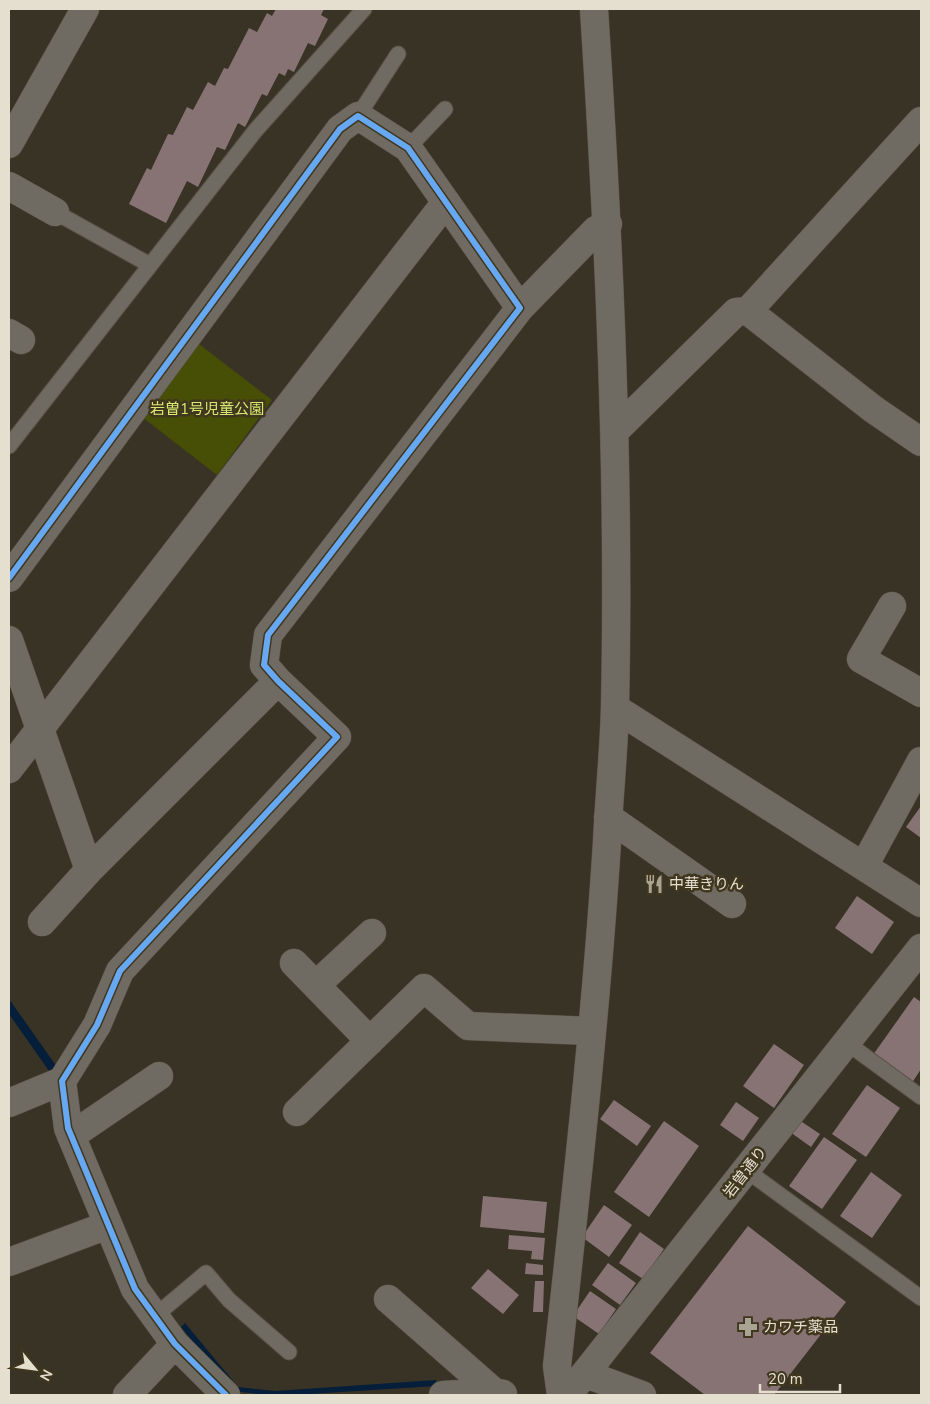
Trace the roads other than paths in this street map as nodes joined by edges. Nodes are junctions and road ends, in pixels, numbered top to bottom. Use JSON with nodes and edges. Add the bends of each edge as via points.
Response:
{"nodes":[{"id":1,"x":84,"y":9,"type":"edge"},
{"id":2,"x":364,"y":9,"type":"edge"},
{"id":3,"x":594,"y":9,"type":"edge"},
{"id":4,"x":398,"y":54,"type":"dead end"},
{"id":5,"x":445,"y":109,"type":"dead end"},
{"id":6,"x":358,"y":116,"type":"junction"},
{"id":7,"x":921,"y":121,"type":"edge"},
{"id":8,"x":9,"y":144,"type":"edge"},
{"id":9,"x":408,"y":148,"type":"junction"},
{"id":10,"x":10,"y":191,"type":"edge"},
{"id":11,"x":446,"y":202,"type":"junction"},
{"id":12,"x":56,"y":212,"type":"joint"},
{"id":13,"x":608,"y":224,"type":"junction"},
{"id":14,"x":150,"y":265,"type":"junction"},
{"id":15,"x":520,"y":308,"type":"junction"},
{"id":16,"x":748,"y":311,"type":"junction"},
{"id":17,"x":615,"y":431,"type":"junction"},
{"id":18,"x":921,"y":442,"type":"edge"},
{"id":19,"x":9,"y":446,"type":"edge"},
{"id":20,"x":9,"y":578,"type":"edge"},
{"id":21,"x":892,"y":606,"type":"dead end"},
{"id":22,"x":9,"y":640,"type":"edge"},
{"id":23,"x":278,"y":681,"type":"junction"},
{"id":24,"x":921,"y":693,"type":"edge"},
{"id":25,"x":615,"y":708,"type":"junction"},
{"id":26,"x":40,"y":728,"type":"junction"},
{"id":27,"x":921,"y":761,"type":"edge"},
{"id":28,"x":9,"y":769,"type":"edge"},
{"id":29,"x":608,"y":817,"type":"junction"},
{"id":30,"x":864,"y":866,"type":"junction"},
{"id":31,"x":89,"y":870,"type":"junction"},
{"id":32,"x":921,"y":903,"type":"edge"},
{"id":33,"x":732,"y":904,"type":"dead end"},
{"id":34,"x":42,"y":922,"type":"dead end"},
{"id":35,"x":372,"y":933,"type":"dead end"},
{"id":36,"x":921,"y":948,"type":"edge"},
{"id":37,"x":294,"y":962,"type":"dead end"},
{"id":38,"x":316,"y":985,"type":"junction"},
{"id":39,"x":591,"y":1031,"type":"junction"},
{"id":40,"x":370,"y":1041,"type":"junction"},
{"id":41,"x":847,"y":1043,"type":"junction"},
{"id":42,"x":159,"y":1076,"type":"dead end"},
{"id":43,"x":62,"y":1081,"type":"junction"},
{"id":44,"x":921,"y":1097,"type":"edge"},
{"id":45,"x":9,"y":1103,"type":"edge"},
{"id":46,"x":297,"y":1112,"type":"dead end"},
{"id":47,"x":71,"y":1136,"type":"junction"},
{"id":48,"x":746,"y":1170,"type":"junction"},
{"id":49,"x":108,"y":1225,"type":"junction"},
{"id":50,"x":9,"y":1262,"type":"edge"},
{"id":51,"x":921,"y":1298,"type":"edge"},
{"id":52,"x":388,"y":1299,"type":"dead end"},
{"id":53,"x":155,"y":1316,"type":"junction"},
{"id":54,"x":176,"y":1344,"type":"junction"},
{"id":55,"x":289,"y":1352,"type":"dead end"},
{"id":56,"x":586,"y":1374,"type":"junction"},
{"id":57,"x":500,"y":1394,"type":"edge"},
{"id":58,"x":127,"y":1395,"type":"edge"},
{"id":59,"x":226,"y":1395,"type":"edge"},
{"id":60,"x":442,"y":1395,"type":"edge"},
{"id":61,"x":561,"y":1395,"type":"edge"},
{"id":62,"x":568,"y":1395,"type":"edge"},
{"id":63,"x":642,"y":1395,"type":"edge"}],
"edges":[{"from":1,"to":8,"type":"street"},
{"from":2,"to":14,"type":"lane","via":[[255,131]]},
{"from":3,"to":13,"type":"street"},
{"from":4,"to":6,"type":"lane"},
{"from":5,"to":9,"type":"lane"},
{"from":6,"to":9,"type":"street"},
{"from":6,"to":20,"type":"street","via":[[340,129]]},
{"from":7,"to":16,"type":"street"},
{"from":9,"to":11,"type":"street"},
{"from":10,"to":12,"type":"street"},
{"from":11,"to":15,"type":"street"},
{"from":11,"to":26,"type":"street"},
{"from":12,"to":14,"type":"lane"},
{"from":13,"to":15,"type":"street","via":[[596,230]]},
{"from":13,"to":17,"type":"street"},
{"from":14,"to":19,"type":"lane"},
{"from":15,"to":23,"type":"street","via":[[268,635],[264,665]]},
{"from":16,"to":17,"type":"street","via":[[736,312]]},
{"from":16,"to":18,"type":"street","via":[[873,409]]},
{"from":17,"to":25,"type":"street"},
{"from":21,"to":24,"type":"street","via":[[861,659]]},
{"from":22,"to":26,"type":"street"},
{"from":23,"to":31,"type":"street"},
{"from":23,"to":43,"type":"street","via":[[337,737],[120,971],[98,1025]]},
{"from":25,"to":29,"type":"street"},
{"from":25,"to":30,"type":"street"},
{"from":26,"to":28,"type":"street"},
{"from":26,"to":31,"type":"street"},
{"from":27,"to":30,"type":"street"},
{"from":29,"to":33,"type":"street"},
{"from":29,"to":39,"type":"street"},
{"from":30,"to":32,"type":"street"},
{"from":31,"to":34,"type":"street"},
{"from":35,"to":38,"type":"street"},
{"from":36,"to":41,"type":"street","name":"岩曽通り"},
{"from":37,"to":38,"type":"street"},
{"from":38,"to":40,"type":"street"},
{"from":39,"to":40,"type":"street","via":[[468,1026],[424,988]]},
{"from":39,"to":61,"type":"street","via":[[557,1366]]},
{"from":40,"to":46,"type":"street"},
{"from":41,"to":44,"type":"lane"},
{"from":41,"to":48,"type":"street","name":"岩曽通り"},
{"from":42,"to":47,"type":"street"},
{"from":43,"to":45,"type":"street"},
{"from":43,"to":47,"type":"street"},
{"from":47,"to":49,"type":"street"},
{"from":48,"to":51,"type":"lane"},
{"from":48,"to":56,"type":"street","name":"岩曽通り"},
{"from":49,"to":50,"type":"street"},
{"from":49,"to":53,"type":"street","via":[[135,1289]]},
{"from":52,"to":57,"type":"street"},
{"from":53,"to":54,"type":"street"},
{"from":53,"to":55,"type":"lane","via":[[206,1273],[229,1300]]},
{"from":54,"to":58,"type":"street"},
{"from":54,"to":59,"type":"street"},
{"from":56,"to":62,"type":"street","name":"岩曽通り"},
{"from":56,"to":63,"type":"street"},
{"from":57,"to":60,"type":"street"}]}
